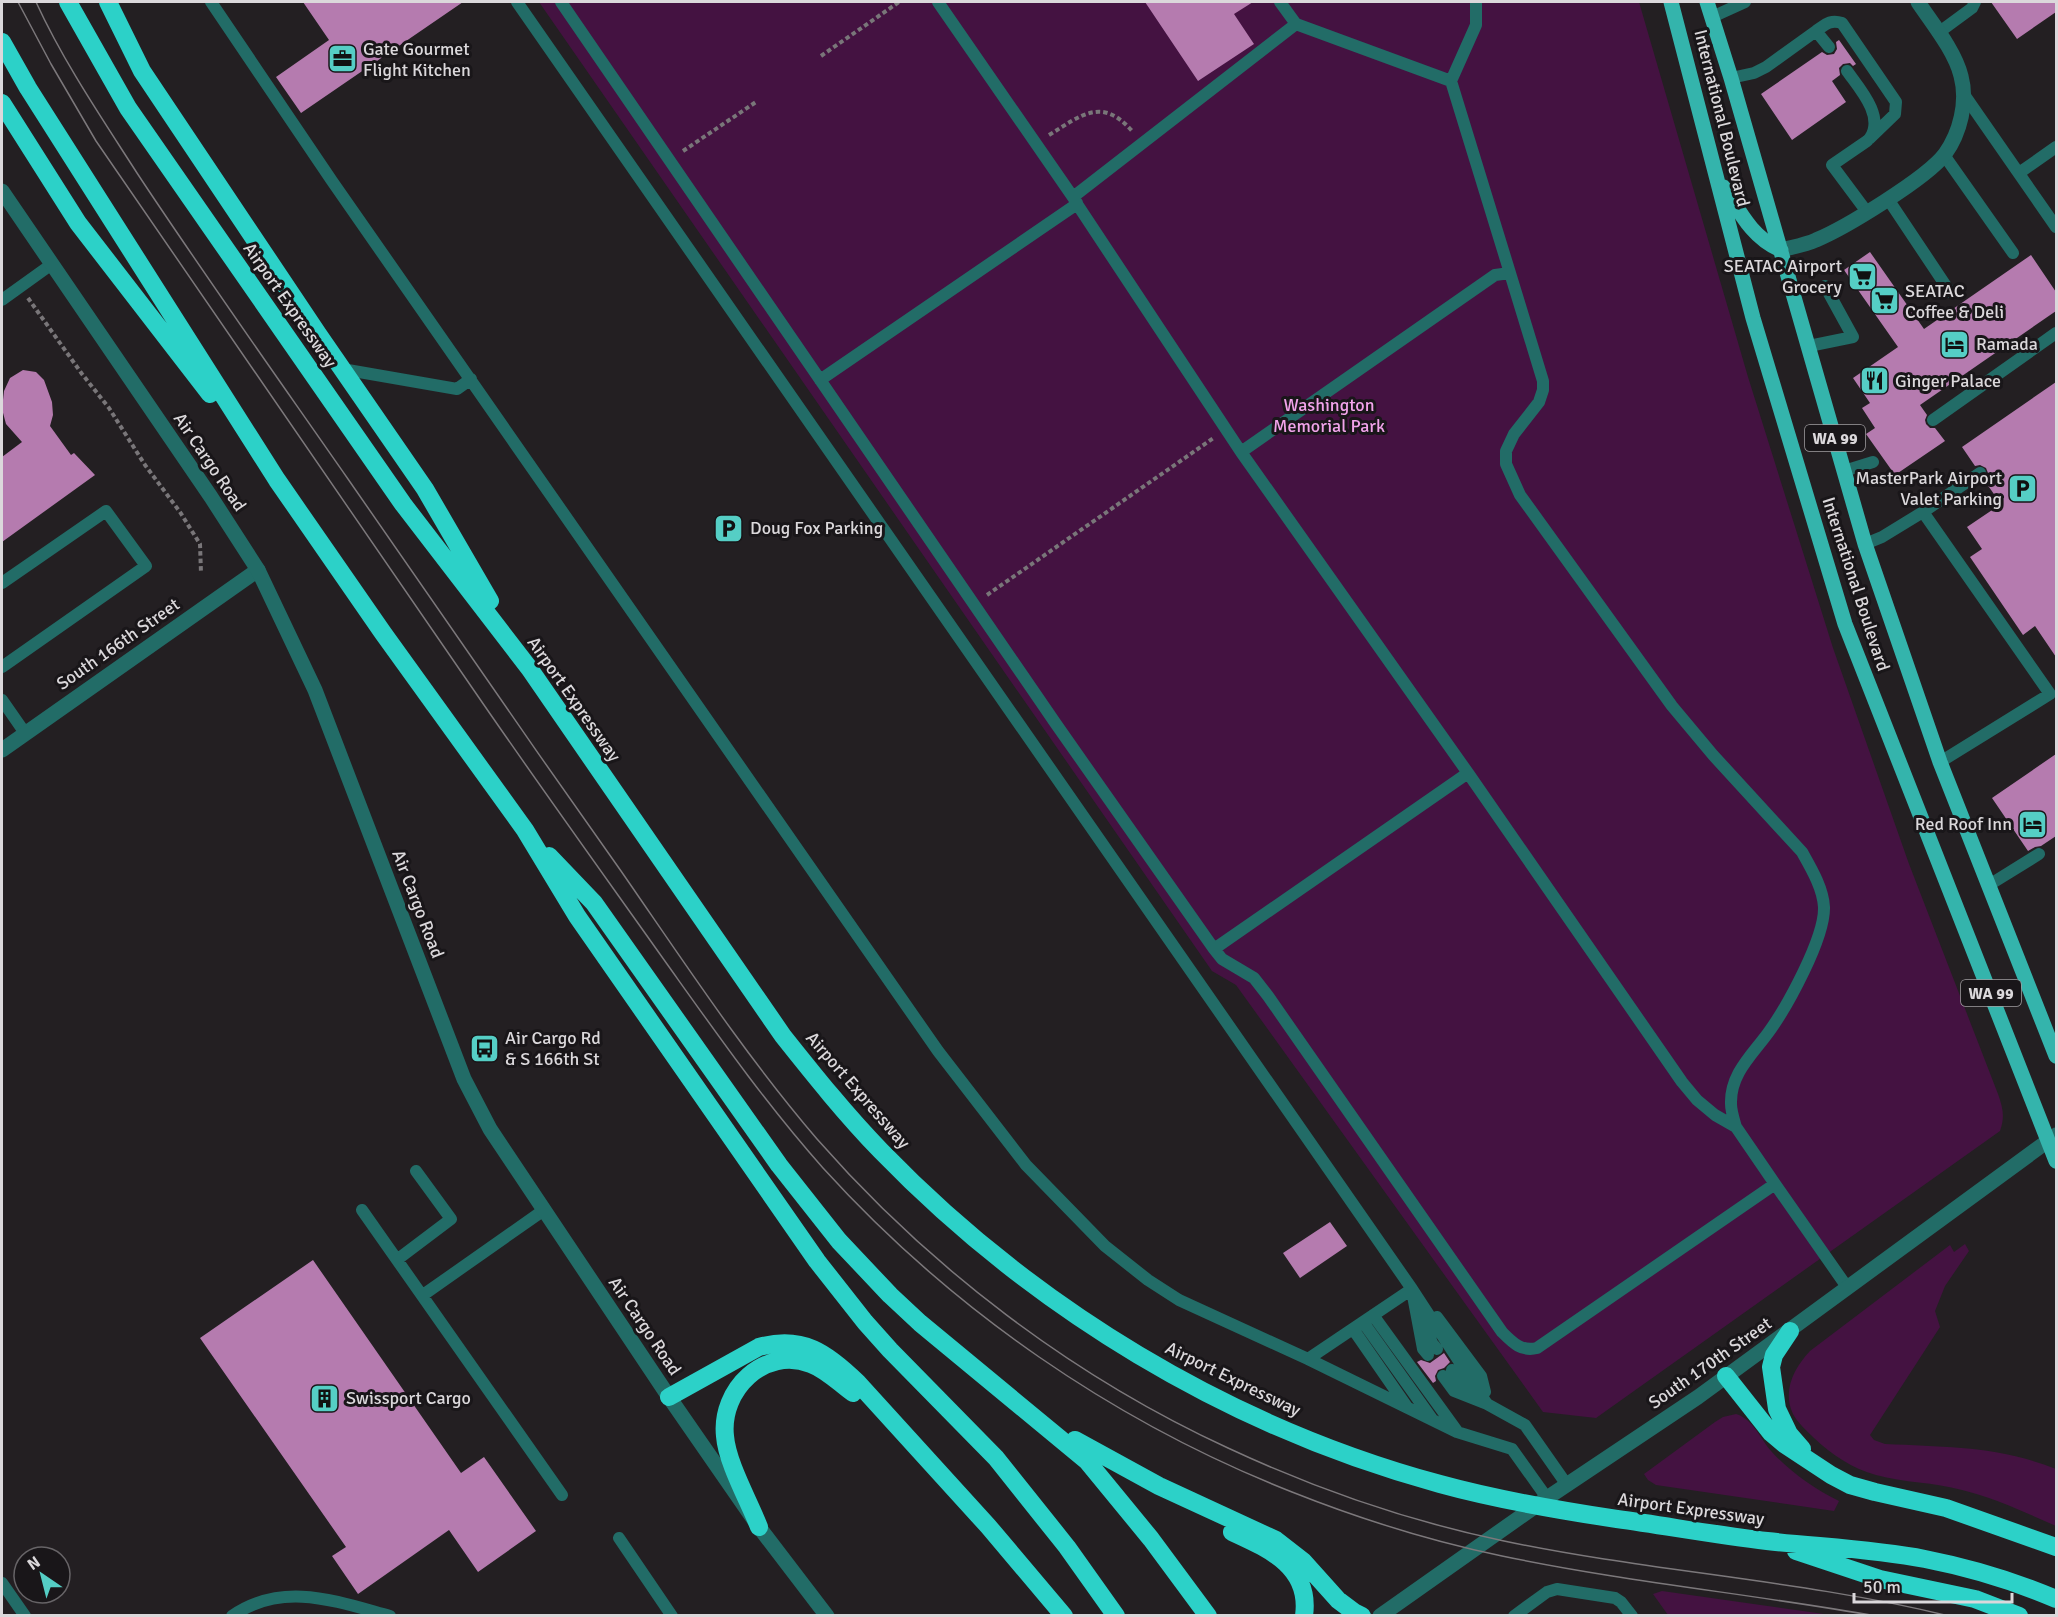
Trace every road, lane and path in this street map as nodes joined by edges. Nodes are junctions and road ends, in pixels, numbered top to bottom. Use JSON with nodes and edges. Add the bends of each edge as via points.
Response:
{"nodes":[{"id":1,"x":68,"y":2,"type":"edge"},
{"id":2,"x":108,"y":2,"type":"edge"},
{"id":3,"x":211,"y":2,"type":"edge"},
{"id":4,"x":517,"y":2,"type":"edge"},
{"id":5,"x":561,"y":2,"type":"edge"},
{"id":6,"x":899,"y":2,"type":"edge"},
{"id":7,"x":938,"y":2,"type":"edge"},
{"id":8,"x":1280,"y":2,"type":"edge"},
{"id":9,"x":1476,"y":2,"type":"edge"},
{"id":10,"x":1671,"y":2,"type":"edge"},
{"id":11,"x":1707,"y":2,"type":"edge"},
{"id":12,"x":1745,"y":2,"type":"edge"},
{"id":13,"x":1917,"y":2,"type":"edge"},
{"id":14,"x":1976,"y":2,"type":"edge"},
{"id":15,"x":1712,"y":17,"type":"junction"},
{"id":16,"x":1296,"y":24,"type":"junction"},
{"id":17,"x":1816,"y":31,"type":"junction"},
{"id":18,"x":1938,"y":33,"type":"junction"},
{"id":19,"x":2,"y":42,"type":"edge"},
{"id":20,"x":1829,"y":47,"type":"dead end"},
{"id":21,"x":821,"y":56,"type":"dead end"},
{"id":22,"x":1846,"y":71,"type":"dead end"},
{"id":23,"x":1731,"y":78,"type":"junction"},
{"id":24,"x":1451,"y":81,"type":"junction"},
{"id":25,"x":1963,"y":93,"type":"junction"},
{"id":26,"x":756,"y":102,"type":"dead end"},
{"id":27,"x":2,"y":103,"type":"edge"},
{"id":28,"x":1867,"y":141,"type":"junction"},
{"id":29,"x":1035,"y":143,"type":"junction"},
{"id":30,"x":1143,"y":143,"type":"junction"},
{"id":31,"x":2056,"y":147,"type":"edge"},
{"id":32,"x":669,"y":160,"type":"junction"},
{"id":33,"x":1939,"y":161,"type":"junction"},
{"id":34,"x":2019,"y":173,"type":"junction"},
{"id":35,"x":1716,"y":174,"type":"junction"},
{"id":36,"x":2,"y":191,"type":"edge"},
{"id":37,"x":1888,"y":199,"type":"junction"},
{"id":38,"x":1075,"y":201,"type":"junction"},
{"id":39,"x":1867,"y":212,"type":"junction"},
{"id":40,"x":2056,"y":227,"type":"edge"},
{"id":41,"x":1781,"y":250,"type":"junction"},
{"id":42,"x":2013,"y":253,"type":"dead end"},
{"id":43,"x":52,"y":264,"type":"junction"},
{"id":44,"x":1510,"y":273,"type":"junction"},
{"id":45,"x":1825,"y":286,"type":"dead end"},
{"id":46,"x":21,"y":287,"type":"junction"},
{"id":47,"x":1950,"y":292,"type":"dead end"},
{"id":48,"x":2,"y":300,"type":"edge"},
{"id":49,"x":2056,"y":333,"type":"edge"},
{"id":50,"x":1809,"y":346,"type":"junction"},
{"id":51,"x":342,"y":369,"type":"junction"},
{"id":52,"x":471,"y":379,"type":"junction"},
{"id":53,"x":820,"y":380,"type":"junction"},
{"id":54,"x":1933,"y":420,"type":"dead end"},
{"id":55,"x":1226,"y":429,"type":"junction"},
{"id":56,"x":1241,"y":452,"type":"junction"},
{"id":57,"x":1873,"y":462,"type":"dead end"},
{"id":58,"x":1844,"y":471,"type":"junction"},
{"id":59,"x":1980,"y":473,"type":"dead end"},
{"id":60,"x":277,"y":480,"type":"junction"},
{"id":61,"x":1923,"y":512,"type":"junction"},
{"id":62,"x":1865,"y":544,"type":"junction"},
{"id":63,"x":258,"y":570,"type":"junction"},
{"id":64,"x":201,"y":573,"type":"dead end"},
{"id":65,"x":2,"y":583,"type":"edge"},
{"id":66,"x":974,"y":604,"type":"junction"},
{"id":67,"x":2,"y":668,"type":"edge"},
{"id":68,"x":529,"y":668,"type":"junction"},
{"id":69,"x":2053,"y":692,"type":"edge"},
{"id":70,"x":2,"y":700,"type":"edge"},
{"id":71,"x":25,"y":733,"type":"junction"},
{"id":72,"x":2,"y":750,"type":"edge"},
{"id":73,"x":1940,"y":762,"type":"junction"},
{"id":74,"x":1468,"y":773,"type":"junction"},
{"id":75,"x":525,"y":830,"type":"junction"},
{"id":76,"x":2039,"y":854,"type":"dead end"},
{"id":77,"x":1989,"y":885,"type":"junction"},
{"id":78,"x":1214,"y":949,"type":"junction"},
{"id":79,"x":2056,"y":1056,"type":"edge"},
{"id":80,"x":1736,"y":1127,"type":"junction"},
{"id":81,"x":2052,"y":1138,"type":"edge"},
{"id":82,"x":2056,"y":1161,"type":"edge"},
{"id":83,"x":416,"y":1171,"type":"dead end"},
{"id":84,"x":1775,"y":1184,"type":"junction"},
{"id":85,"x":362,"y":1210,"type":"dead end"},
{"id":86,"x":544,"y":1210,"type":"junction"},
{"id":87,"x":398,"y":1259,"type":"junction"},
{"id":88,"x":1847,"y":1287,"type":"junction"},
{"id":89,"x":1412,"y":1289,"type":"junction"},
{"id":90,"x":423,"y":1295,"type":"junction"},
{"id":91,"x":1363,"y":1322,"type":"junction"},
{"id":92,"x":1790,"y":1331,"type":"junction"},
{"id":93,"x":1432,"y":1352,"type":"dead end"},
{"id":94,"x":1308,"y":1359,"type":"junction"},
{"id":95,"x":1448,"y":1373,"type":"dead end"},
{"id":96,"x":1726,"y":1376,"type":"junction"},
{"id":97,"x":992,"y":1383,"type":"junction"},
{"id":98,"x":669,"y":1397,"type":"junction"},
{"id":99,"x":1487,"y":1404,"type":"junction"},
{"id":100,"x":1409,"y":1409,"type":"junction"},
{"id":101,"x":1433,"y":1420,"type":"junction"},
{"id":102,"x":1457,"y":1432,"type":"junction"},
{"id":103,"x":903,"y":1433,"type":"junction"},
{"id":104,"x":1099,"y":1455,"type":"junction"},
{"id":105,"x":1816,"y":1466,"type":"junction"},
{"id":106,"x":1566,"y":1485,"type":"junction"},
{"id":107,"x":562,"y":1495,"type":"dead end"},
{"id":108,"x":1547,"y":1498,"type":"junction"},
{"id":109,"x":759,"y":1527,"type":"junction"},
{"id":110,"x":619,"y":1538,"type":"dead end"},
{"id":111,"x":2056,"y":1547,"type":"edge"},
{"id":112,"x":1843,"y":1557,"type":"junction"},
{"id":113,"x":2,"y":1582,"type":"edge"},
{"id":114,"x":2056,"y":1599,"type":"edge"},
{"id":115,"x":25,"y":1616,"type":"edge"},
{"id":116,"x":232,"y":1616,"type":"edge"},
{"id":117,"x":390,"y":1616,"type":"edge"},
{"id":118,"x":672,"y":1616,"type":"edge"},
{"id":119,"x":827,"y":1616,"type":"edge"},
{"id":120,"x":1064,"y":1616,"type":"edge"},
{"id":121,"x":1116,"y":1616,"type":"edge"},
{"id":122,"x":1208,"y":1616,"type":"edge"},
{"id":123,"x":1304,"y":1616,"type":"edge"},
{"id":124,"x":1362,"y":1616,"type":"edge"},
{"id":125,"x":1380,"y":1616,"type":"edge"},
{"id":126,"x":1514,"y":1616,"type":"edge"},
{"id":127,"x":1632,"y":1616,"type":"edge"},
{"id":128,"x":2019,"y":1616,"type":"edge"}],
"edges":[{"from":1,"to":68,"type":"highway","name":"Airport Expressway","via":[[128,108],[403,504]]},
{"from":2,"to":51,"type":"highway","via":[[142,72]]},
{"from":3,"to":52,"type":"lane"},
{"from":4,"to":89,"type":"lane"},
{"from":5,"to":32,"type":"lane"},
{"from":6,"to":21,"type":"path"},
{"from":7,"to":29,"type":"lane"},
{"from":8,"to":16,"type":"lane"},
{"from":9,"to":24,"type":"lane","via":[[1476,25]]},
{"from":10,"to":35,"type":"main road","name":"International Boulevard","number":"WA 99"},
{"from":11,"to":15,"type":"main road","name":"International Boulevard","number":"WA 99"},
{"from":12,"to":15,"type":"lane"},
{"from":13,"to":18,"type":"street"},
{"from":14,"to":18,"type":"lane"},
{"from":15,"to":23,"type":"main road","name":"International Boulevard","number":"WA 99"},
{"from":16,"to":24,"type":"lane"},
{"from":16,"to":30,"type":"lane"},
{"from":17,"to":20,"type":"lane"},
{"from":17,"to":23,"type":"lane","via":[[1766,67]]},
{"from":17,"to":28,"type":"lane","via":[[1835,20],[1842,23],[1896,102],[1895,114]]},
{"from":18,"to":25,"type":"street","via":[[1959,70]]},
{"from":19,"to":60,"type":"highway"},
{"from":22,"to":28,"type":"lane","via":[[1865,96],[1874,117],[1873,134]]},
{"from":23,"to":41,"type":"main road","name":"International Boulevard","number":"WA 99"},
{"from":24,"to":44,"type":"lane"},
{"from":25,"to":33,"type":"street","via":[[1960,124]]},
{"from":25,"to":34,"type":"lane"},
{"from":26,"to":32,"type":"path"},
{"from":27,"to":60,"type":"highway","via":[[78,223]]},
{"from":28,"to":39,"type":"lane","via":[[1832,165]]},
{"from":29,"to":30,"type":"path","via":[[1081,115],[1101,110],[1122,119]]},
{"from":29,"to":38,"type":"lane"},
{"from":30,"to":38,"type":"lane"},
{"from":31,"to":34,"type":"lane"},
{"from":32,"to":53,"type":"lane"},
{"from":33,"to":37,"type":"street"},
{"from":33,"to":42,"type":"lane"},
{"from":34,"to":40,"type":"lane"},
{"from":35,"to":41,"type":"main road","via":[[1753,232]]},
{"from":35,"to":81,"type":"main road","name":"International Boulevard","number":"WA 99","via":[[1753,318],[1845,624]]},
{"from":36,"to":43,"type":"street","name":"Air Cargo Road"},
{"from":37,"to":39,"type":"street"},
{"from":37,"to":47,"type":"lane"},
{"from":38,"to":53,"type":"lane"},
{"from":38,"to":55,"type":"lane"},
{"from":39,"to":41,"type":"street","via":[[1815,240]]},
{"from":41,"to":50,"type":"main road","name":"International Boulevard","number":"WA 99"},
{"from":43,"to":46,"type":"lane"},
{"from":43,"to":63,"type":"street","name":"Air Cargo Road"},
{"from":44,"to":56,"type":"lane","via":[[1495,274]]},
{"from":44,"to":80,"type":"lane","via":[[1543,390],[1506,451],[1511,477],[1672,706],[1802,852],[1822,897],[1820,931],[1811,953],[1784,1009],[1738,1072],[1730,1105]]},
{"from":45,"to":50,"type":"lane","via":[[1853,336]]},
{"from":46,"to":48,"type":"lane"},
{"from":46,"to":64,"type":"path","via":[[180,512],[200,544]]},
{"from":49,"to":54,"type":"lane"},
{"from":50,"to":58,"type":"main road","name":"International Boulevard","number":"WA 99"},
{"from":51,"to":52,"type":"lane","via":[[457,389]]},
{"from":51,"to":68,"type":"highway","via":[[425,489]]},
{"from":52,"to":94,"type":"lane","via":[[938,1051],[1026,1165],[1105,1246],[1148,1280],[1179,1300]]},
{"from":53,"to":66,"type":"lane"},
{"from":55,"to":56,"type":"lane"},
{"from":55,"to":66,"type":"path"},
{"from":56,"to":74,"type":"lane"},
{"from":57,"to":58,"type":"lane"},
{"from":58,"to":62,"type":"main road","name":"International Boulevard","number":"WA 99"},
{"from":59,"to":61,"type":"lane"},
{"from":60,"to":75,"type":"highway"},
{"from":61,"to":62,"type":"lane"},
{"from":61,"to":69,"type":"lane"},
{"from":62,"to":73,"type":"main road","name":"International Boulevard","number":"WA 99"},
{"from":63,"to":71,"type":"street","name":"South 166th Street"},
{"from":63,"to":86,"type":"street","name":"Air Cargo Road","via":[[315,690],[464,1079],[490,1129]]},
{"from":65,"to":67,"type":"lane","via":[[106,511],[146,566]]},
{"from":66,"to":78,"type":"lane"},
{"from":68,"to":112,"type":"highway","name":"Airport Expressway","via":[[783,1036],[855,1123],[935,1203],[1054,1300],[1147,1360],[1211,1395],[1356,1457],[1516,1503],[1766,1541]]},
{"from":69,"to":73,"type":"lane"},
{"from":70,"to":71,"type":"lane"},
{"from":71,"to":72,"type":"street","name":"South 166th Street"},
{"from":73,"to":77,"type":"main road","name":"International Boulevard","number":"WA 99"},
{"from":74,"to":78,"type":"lane"},
{"from":74,"to":80,"type":"lane","via":[[1682,1082],[1715,1115]]},
{"from":75,"to":97,"type":"highway","via":[[594,903],[779,1165],[839,1241],[905,1309]]},
{"from":75,"to":121,"type":"highway","via":[[577,916],[817,1261],[890,1350],[1015,1480]]},
{"from":76,"to":77,"type":"lane"},
{"from":77,"to":79,"type":"main road","name":"International Boulevard","number":"WA 99"},
{"from":78,"to":84,"type":"lane","via":[[1230,965],[1254,978],[1268,996],[1502,1332],[1520,1348],[1528,1350],[1545,1344]]},
{"from":80,"to":84,"type":"lane"},
{"from":81,"to":82,"type":"main road","name":"International Boulevard","number":"WA 99"},
{"from":81,"to":88,"type":"street","name":"South 170th Street"},
{"from":83,"to":87,"type":"lane","via":[[451,1219]]},
{"from":84,"to":88,"type":"lane"},
{"from":85,"to":87,"type":"lane"},
{"from":86,"to":90,"type":"lane"},
{"from":86,"to":98,"type":"street","name":"Air Cargo Road"},
{"from":87,"to":90,"type":"lane"},
{"from":88,"to":92,"type":"street","name":"South 170th Street"},
{"from":89,"to":91,"type":"lane"},
{"from":89,"to":93,"type":"lane"},
{"from":89,"to":99,"type":"lane"},
{"from":90,"to":107,"type":"lane"},
{"from":91,"to":94,"type":"lane"},
{"from":91,"to":100,"type":"lane"},
{"from":91,"to":101,"type":"lane"},
{"from":91,"to":102,"type":"lane"},
{"from":92,"to":96,"type":"street","name":"South 170th Street"},
{"from":92,"to":105,"type":"highway","via":[[1771,1367],[1777,1409],[1789,1434]]},
{"from":94,"to":100,"type":"lane"},
{"from":95,"to":99,"type":"lane","via":[[1454,1391]]},
{"from":96,"to":105,"type":"highway","via":[[1771,1433]]},
{"from":96,"to":106,"type":"street","name":"South 170th Street"},
{"from":97,"to":104,"type":"highway"},
{"from":97,"to":122,"type":"highway","via":[[1087,1461],[1152,1539]]},
{"from":98,"to":103,"type":"highway","via":[[759,1347],[795,1342],[836,1362]]},
{"from":98,"to":109,"type":"street","name":"Air Cargo Road"},
{"from":99,"to":106,"type":"lane","via":[[1526,1425]]},
{"from":100,"to":101,"type":"lane"},
{"from":101,"to":102,"type":"lane"},
{"from":102,"to":108,"type":"lane","via":[[1512,1449]]},
{"from":103,"to":109,"type":"highway","via":[[834,1378],[810,1364],[786,1360],[753,1372],[729,1402],[725,1436]]},
{"from":103,"to":120,"type":"highway"},
{"from":104,"to":123,"type":"highway","via":[[1173,1506],[1281,1558],[1304,1589]]},
{"from":104,"to":124,"type":"highway","via":[[1276,1540],[1303,1561],[1338,1600]]},
{"from":105,"to":111,"type":"highway","via":[[1850,1485],[1946,1508]]},
{"from":106,"to":108,"type":"street","name":"South 170th Street"},
{"from":108,"to":125,"type":"street","name":"South 170th Street"},
{"from":109,"to":119,"type":"street","name":"Air Cargo Road"},
{"from":110,"to":118,"type":"lane"},
{"from":112,"to":114,"type":"highway","name":"Airport Expressway","via":[[1926,1559],[2001,1578]]},
{"from":112,"to":128,"type":"highway","via":[[1880,1579],[1975,1599]]},
{"from":113,"to":115,"type":"lane"},
{"from":116,"to":117,"type":"lane","via":[[246,1606],[281,1595],[330,1599]]},
{"from":126,"to":127,"type":"lane","via":[[1547,1592],[1562,1588],[1615,1598]]}]}
